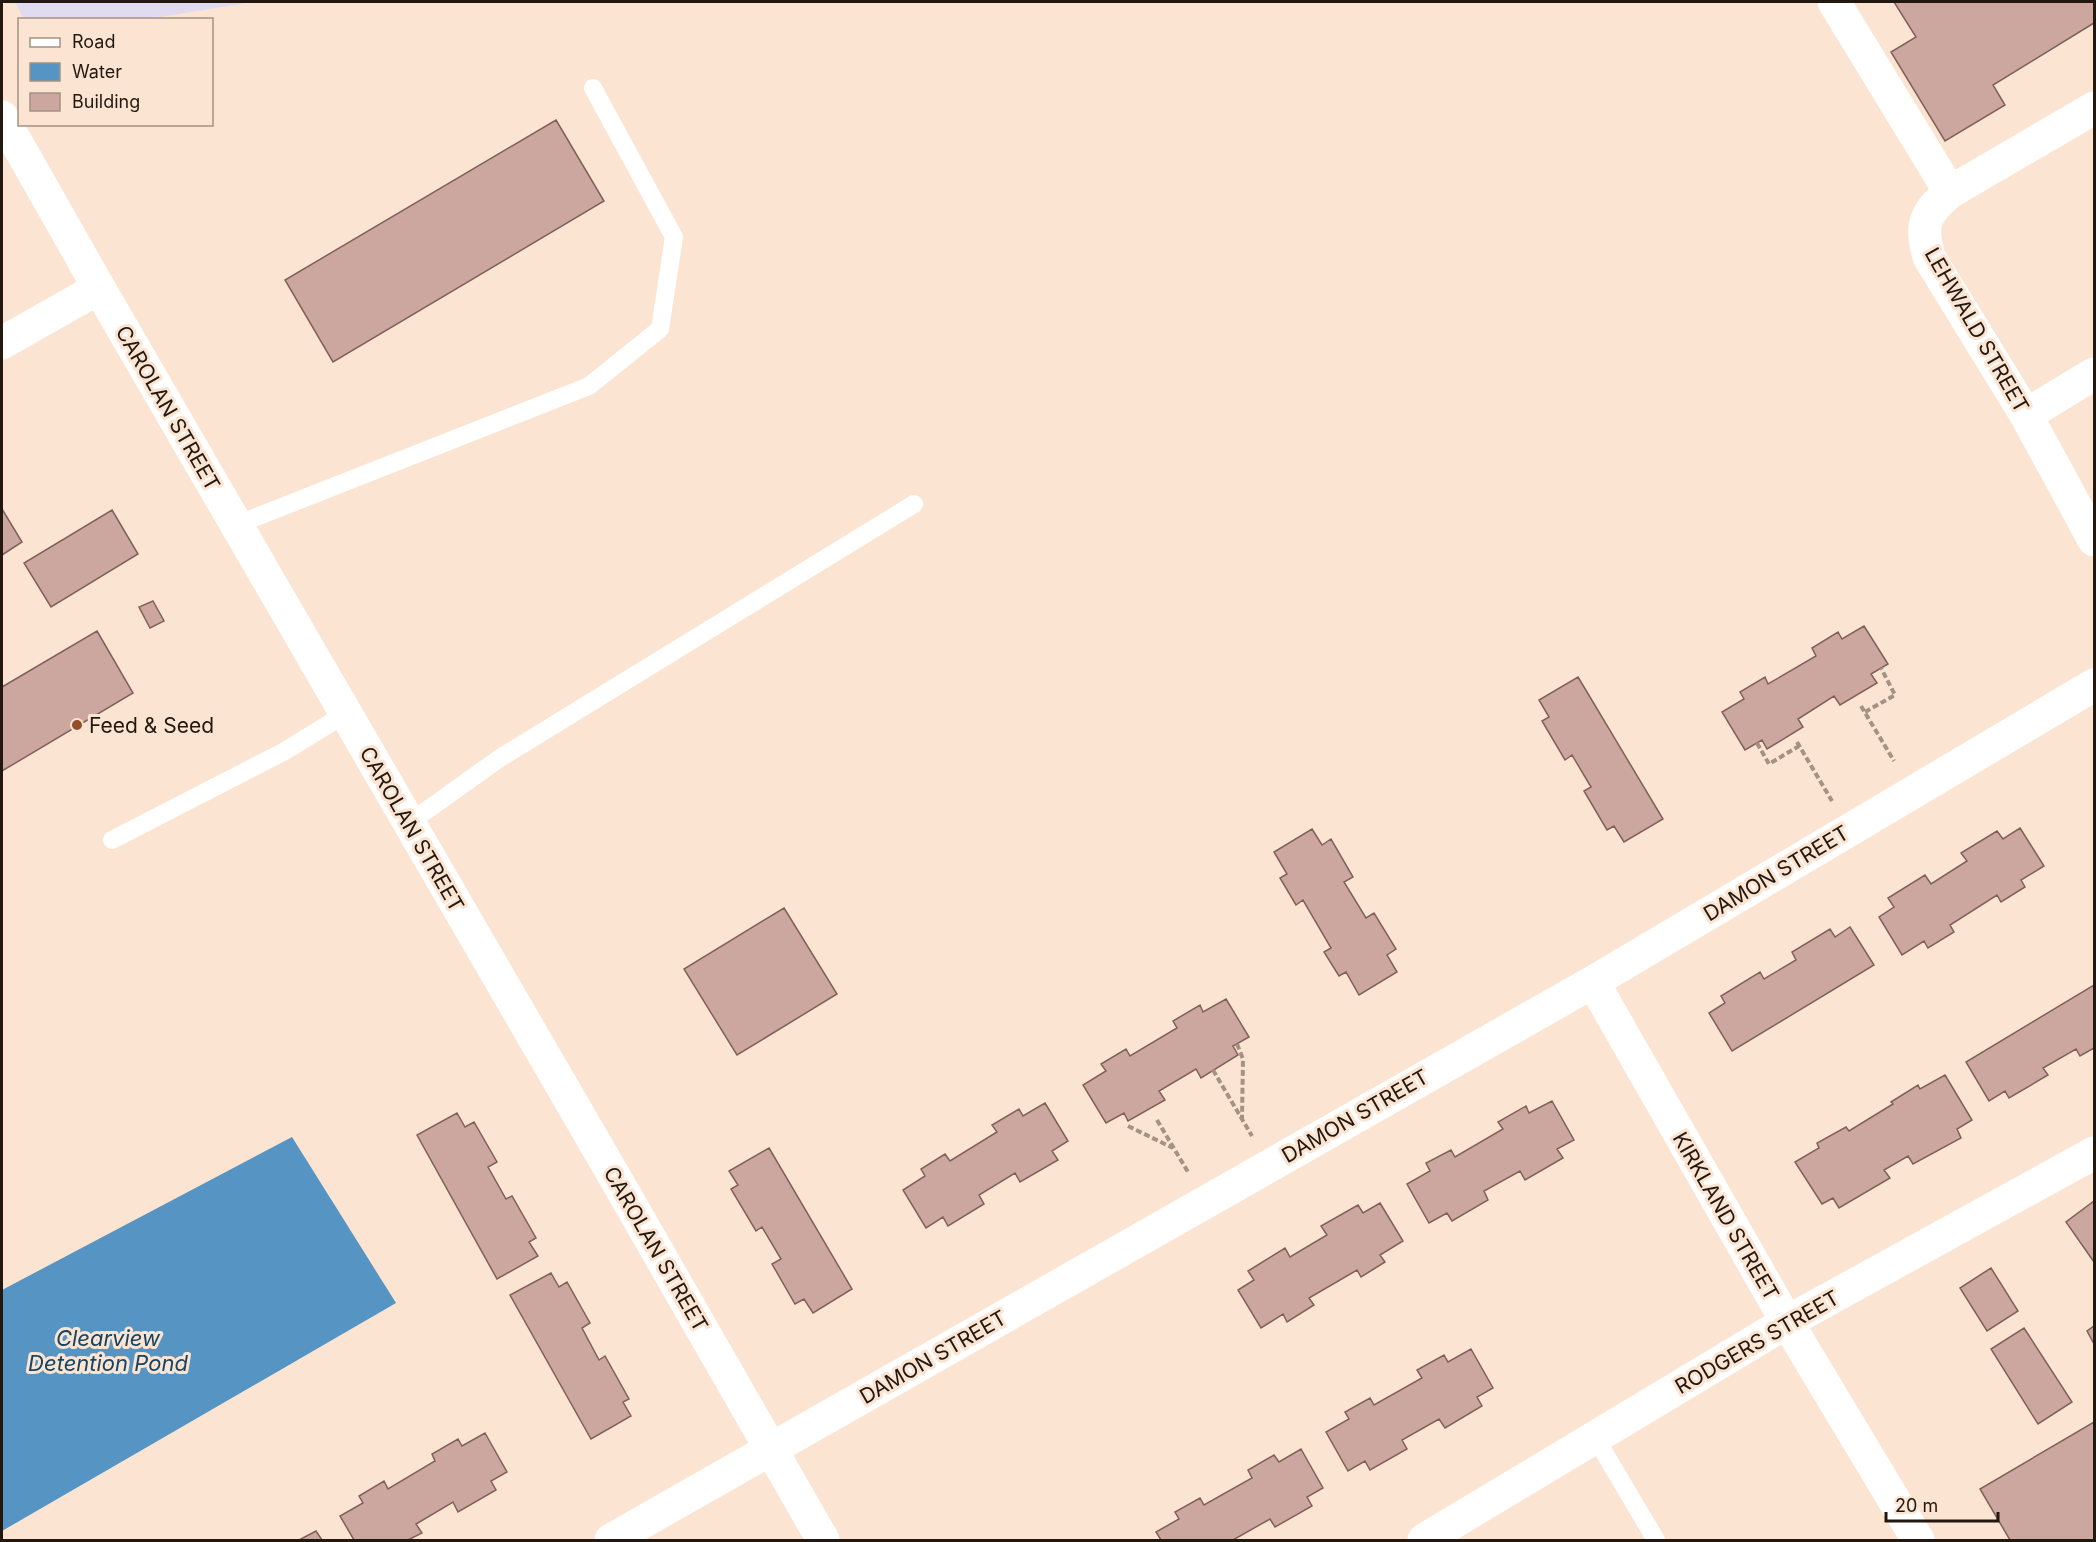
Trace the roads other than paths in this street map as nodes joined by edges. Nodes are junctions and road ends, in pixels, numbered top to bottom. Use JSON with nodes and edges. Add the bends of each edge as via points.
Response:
{"nodes":[{"id":1,"x":1834,"y":2,"type":"edge"},
{"id":2,"x":592,"y":88,"type":"dead end"},
{"id":3,"x":2094,"y":108,"type":"edge"},
{"id":4,"x":2,"y":117,"type":"edge"},
{"id":5,"x":1950,"y":192,"type":"junction"},
{"id":6,"x":99,"y":288,"type":"junction"},
{"id":7,"x":2,"y":343,"type":"edge"},
{"id":8,"x":2094,"y":374,"type":"edge"},
{"id":9,"x":2026,"y":415,"type":"junction"},
{"id":10,"x":914,"y":504,"type":"dead end"},
{"id":11,"x":236,"y":525,"type":"junction"},
{"id":12,"x":2094,"y":540,"type":"edge"},
{"id":13,"x":2094,"y":685,"type":"edge"},
{"id":14,"x":345,"y":714,"type":"junction"},
{"id":15,"x":409,"y":824,"type":"junction"},
{"id":16,"x":112,"y":840,"type":"dead end"},
{"id":17,"x":1593,"y":982,"type":"junction"},
{"id":18,"x":2094,"y":1153,"type":"edge"},
{"id":19,"x":1787,"y":1322,"type":"junction"},
{"id":20,"x":1596,"y":1437,"type":"junction"},
{"id":21,"x":770,"y":1449,"type":"junction"},
{"id":22,"x":611,"y":1540,"type":"edge"},
{"id":23,"x":823,"y":1540,"type":"edge"},
{"id":24,"x":1424,"y":1540,"type":"edge"},
{"id":25,"x":1656,"y":1540,"type":"edge"},
{"id":26,"x":1918,"y":1540,"type":"edge"}],
"edges":[{"from":1,"to":5,"type":"street"},
{"from":2,"to":11,"type":"lane","via":[[674,237],[660,329],[589,386]]},
{"from":3,"to":5,"type":"street","name":"LEHWALD STREET"},
{"from":4,"to":6,"type":"street","name":"CAROLAN STREET"},
{"from":5,"to":9,"type":"street","name":"LEHWALD STREET","via":[[1932,207],[1923,234],[1929,257]]},
{"from":6,"to":7,"type":"street"},
{"from":6,"to":11,"type":"street","name":"CAROLAN STREET"},
{"from":8,"to":9,"type":"street"},
{"from":9,"to":12,"type":"street","name":"LEHWALD STREET"},
{"from":10,"to":15,"type":"lane","via":[[500,758]]},
{"from":11,"to":14,"type":"street","name":"CAROLAN STREET"},
{"from":13,"to":17,"type":"street","name":"DAMON STREET"},
{"from":14,"to":15,"type":"street","name":"CAROLAN STREET"},
{"from":14,"to":16,"type":"lane","via":[[285,751]]},
{"from":15,"to":21,"type":"street","name":"CAROLAN STREET"},
{"from":17,"to":19,"type":"street","name":"KIRKLAND STREET"},
{"from":17,"to":21,"type":"street","name":"DAMON STREET"},
{"from":18,"to":19,"type":"street","name":"RODGERS STREET"},
{"from":19,"to":20,"type":"street","name":"RODGERS STREET"},
{"from":19,"to":26,"type":"street","name":"KIRKLAND STREET"},
{"from":20,"to":24,"type":"street","name":"RODGERS STREET"},
{"from":20,"to":25,"type":"lane"},
{"from":21,"to":22,"type":"street","name":"DAMON STREET"},
{"from":21,"to":23,"type":"street","name":"CAROLAN STREET"}]}
